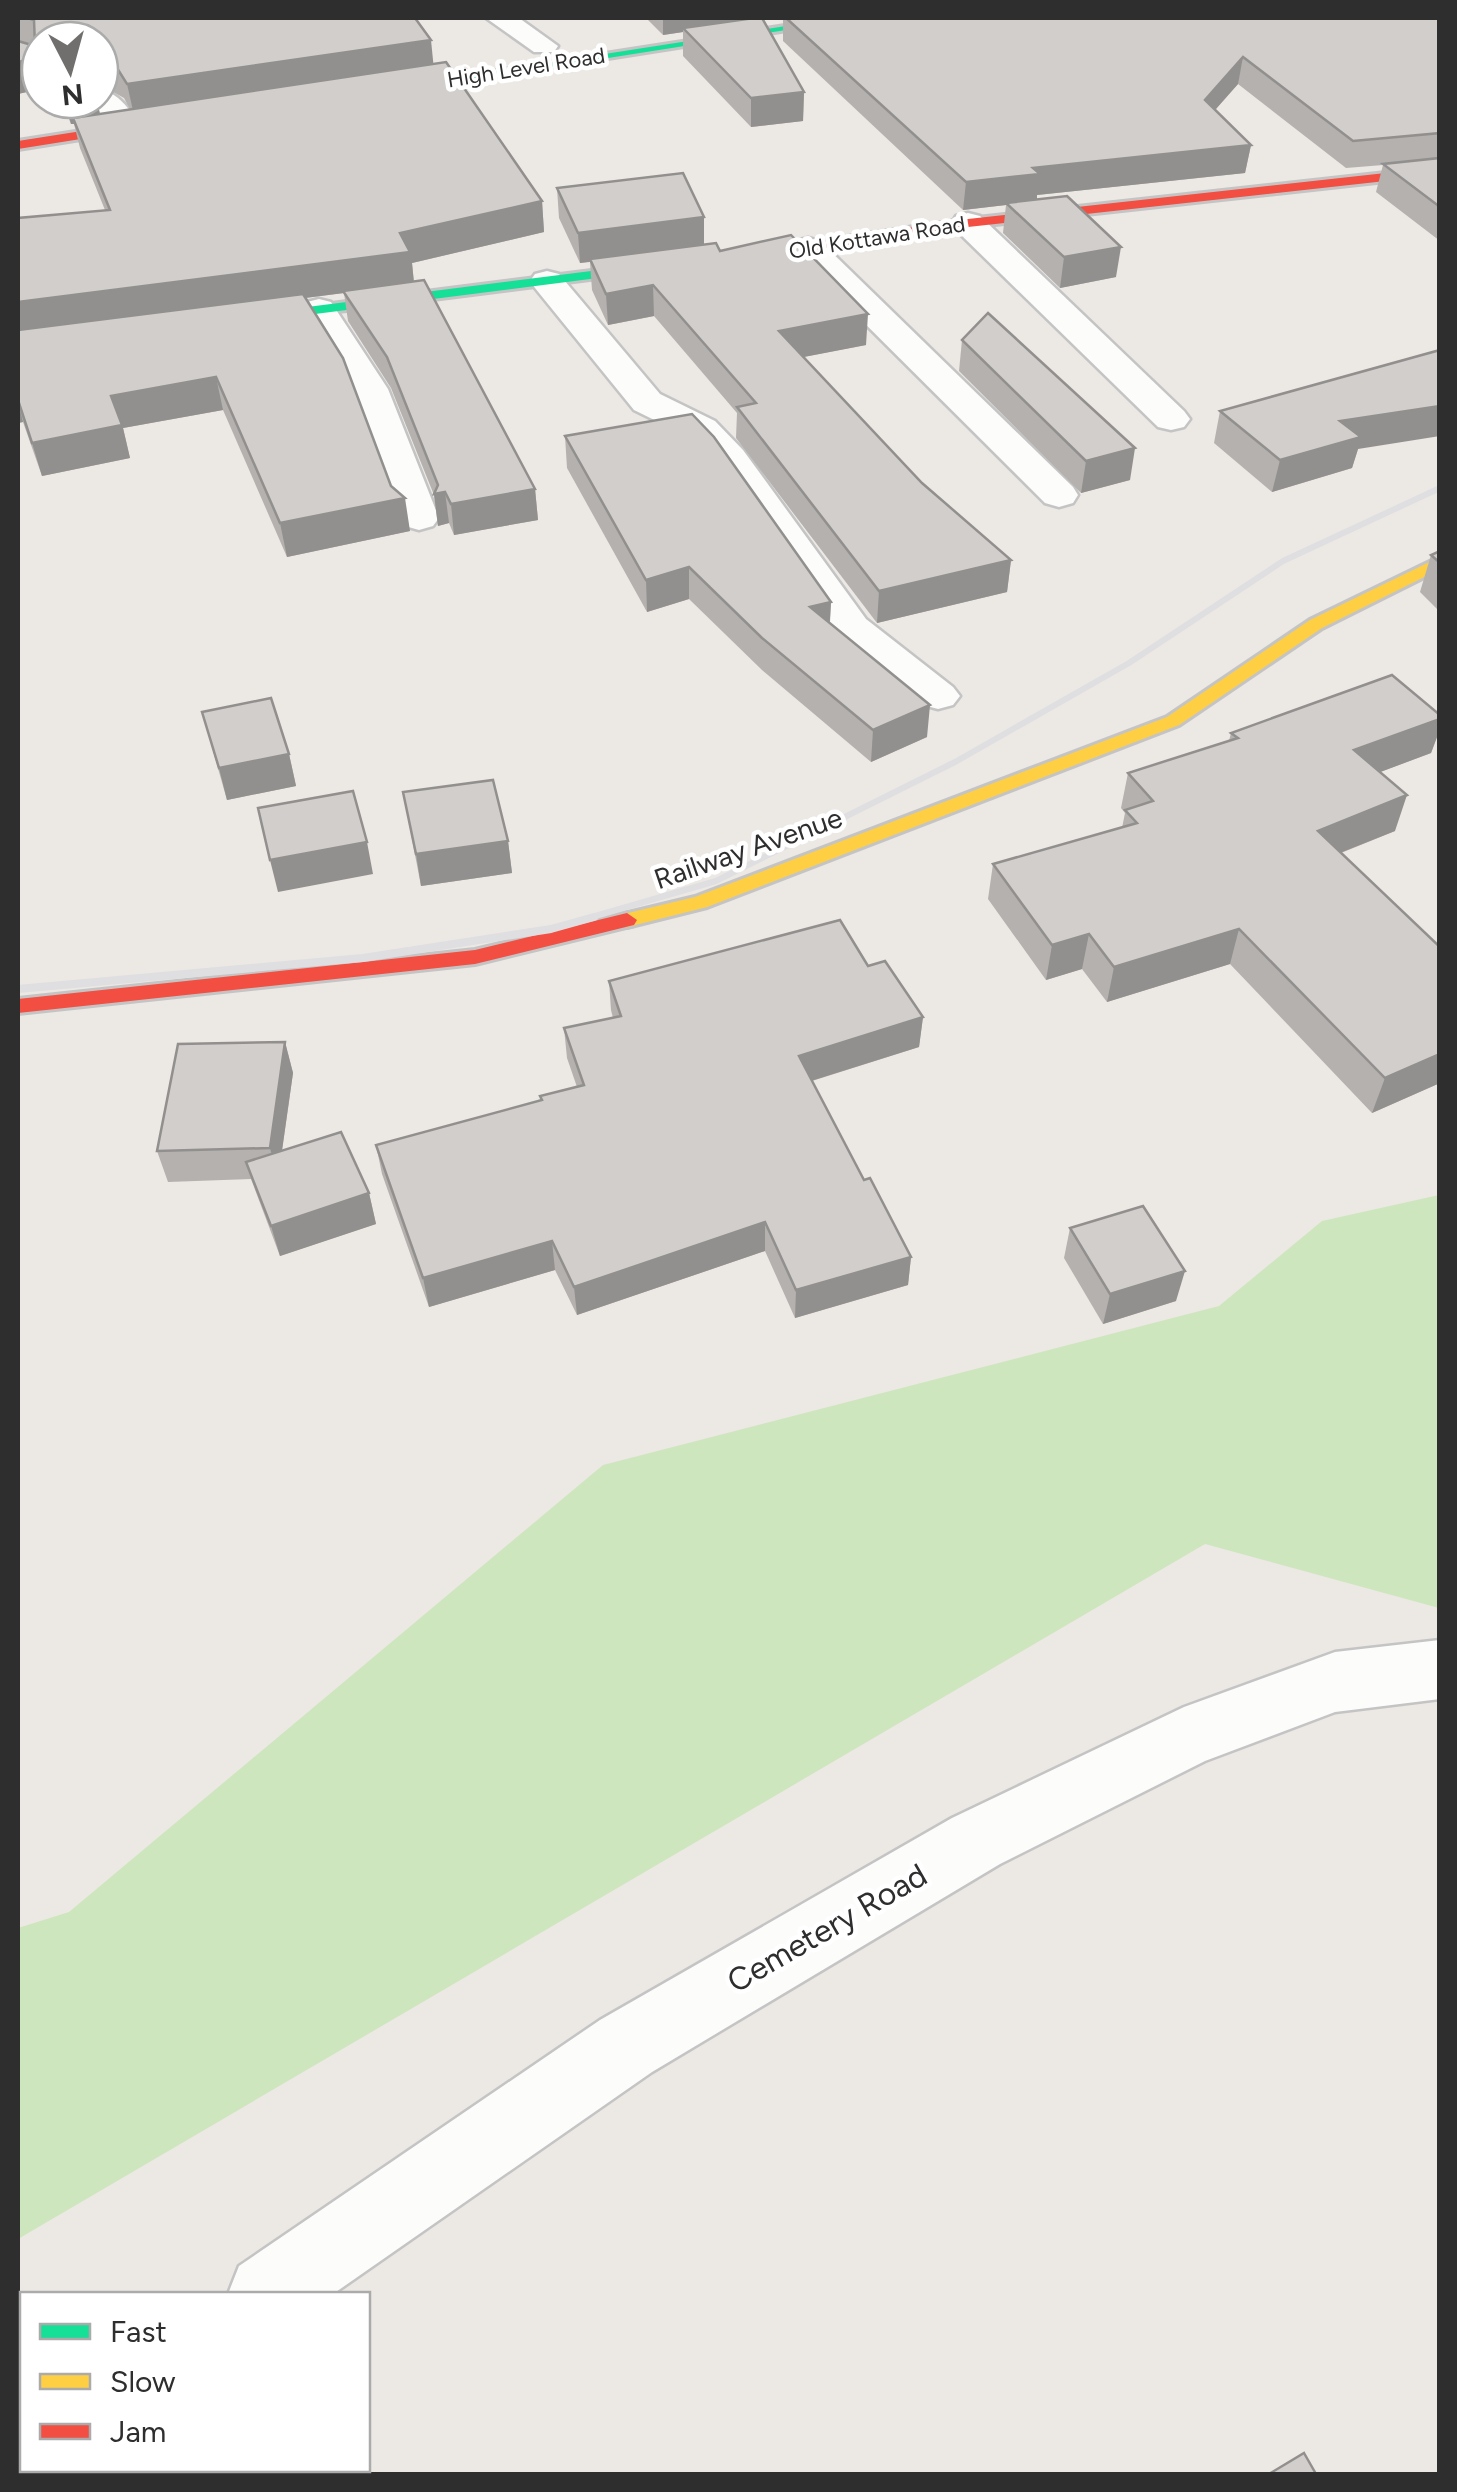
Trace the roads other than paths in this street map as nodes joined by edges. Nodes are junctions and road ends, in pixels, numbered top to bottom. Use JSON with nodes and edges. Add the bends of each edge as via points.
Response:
{"nodes":[{"id":1,"x":500,"y":18,"type":"edge"},
{"id":2,"x":730,"y":18,"type":"edge"},
{"id":3,"x":857,"y":18,"type":"edge"},
{"id":4,"x":544,"y":46,"type":"junction"},
{"id":5,"x":120,"y":106,"type":"edge"},
{"id":6,"x":49,"y":120,"type":"edge"},
{"id":7,"x":18,"y":128,"type":"edge"},
{"id":8,"x":18,"y":145,"type":"edge"},
{"id":9,"x":1440,"y":170,"type":"edge"},
{"id":10,"x":968,"y":222,"type":"junction"},
{"id":11,"x":808,"y":248,"type":"junction"},
{"id":12,"x":547,"y":281,"type":"junction"},
{"id":13,"x":319,"y":309,"type":"junction"},
{"id":14,"x":206,"y":324,"type":"edge"},
{"id":15,"x":1170,"y":419,"type":"dead end"},
{"id":16,"x":1059,"y":495,"type":"dead end"},
{"id":17,"x":419,"y":518,"type":"dead end"},
{"id":18,"x":1440,"y":562,"type":"edge"},
{"id":19,"x":938,"y":696,"type":"dead end"},
{"id":20,"x":18,"y":1006,"type":"edge"},
{"id":21,"x":1440,"y":1669,"type":"edge"},
{"id":22,"x":270,"y":2292,"type":"edge"}],
"edges":[{"from":1,"to":4,"type":"street"},
{"from":2,"to":4,"type":"main road","name":"High Level Road"},
{"from":3,"to":4,"type":"main road","name":"High Level Road","via":[[365,82]]},
{"from":5,"to":8,"type":"main road","via":[[180,111]]},
{"from":6,"to":7,"type":"main road"},
{"from":9,"to":10,"type":"main road","name":"Old Kottawa Road"},
{"from":10,"to":11,"type":"main road","name":"Old Kottawa Road"},
{"from":10,"to":15,"type":"street"},
{"from":11,"to":12,"type":"main road","name":"Old Kottawa Road"},
{"from":11,"to":16,"type":"street"},
{"from":12,"to":13,"type":"main road","name":"Old Kottawa Road"},
{"from":12,"to":19,"type":"street","via":[[646,402],[702,429],[730,458],[852,628]]},
{"from":13,"to":14,"type":"main road","name":"Old Kottawa Road"},
{"from":13,"to":17,"type":"street","via":[[370,389]]},
{"from":18,"to":20,"type":"main road","name":"Railway Avenue","via":[[1316,624],[1174,722],[700,902],[475,957]]},
{"from":21,"to":22,"type":"street","name":"Cemetery Road","via":[[1335,1682],[1218,1725],[976,1840],[626,2046]]}]}
